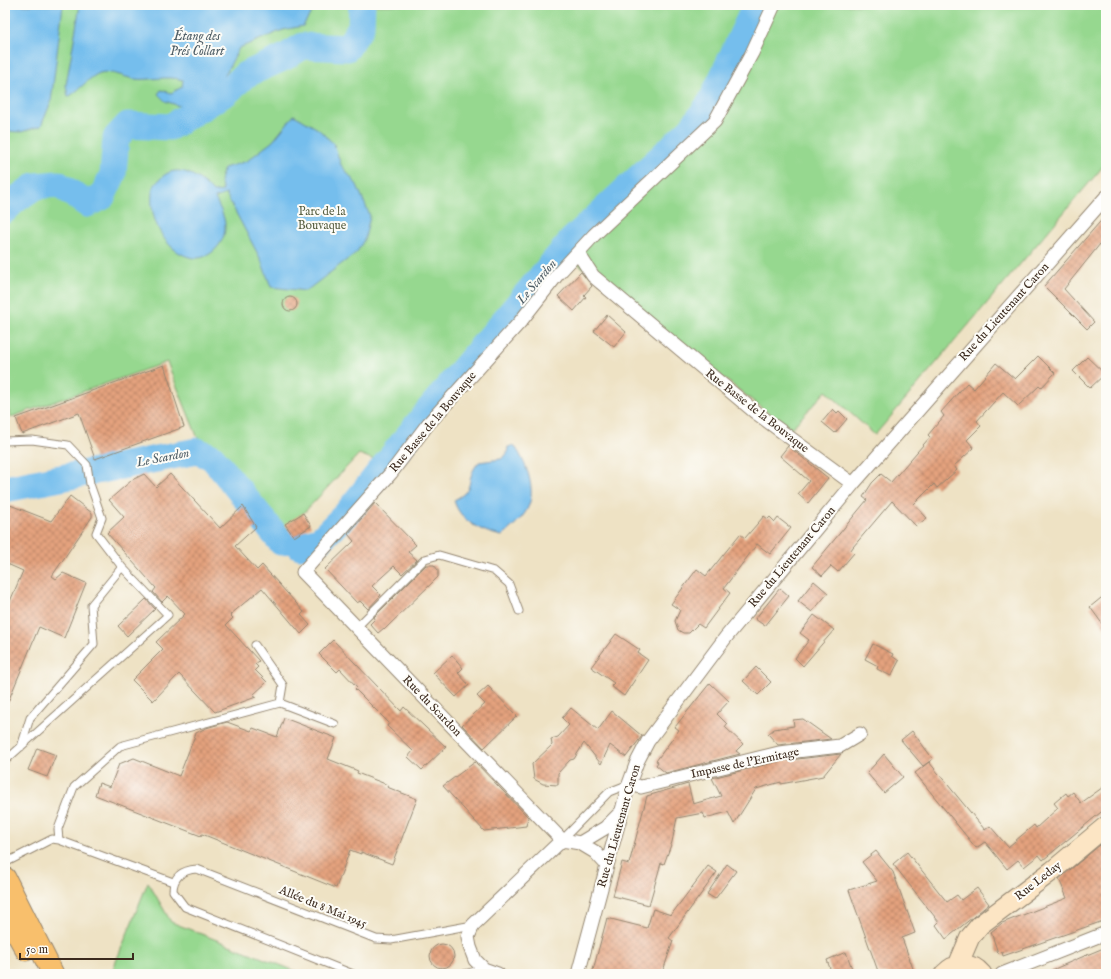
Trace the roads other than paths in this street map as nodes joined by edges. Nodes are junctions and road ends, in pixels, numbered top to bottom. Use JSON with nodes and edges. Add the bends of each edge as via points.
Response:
{"nodes":[{"id":1,"x":774,"y":5,"type":"edge"},
{"id":2,"x":1106,"y":197,"type":"edge"},
{"id":3,"x":578,"y":253,"type":"junction"},
{"id":4,"x":5,"y":441,"type":"edge"},
{"id":5,"x":852,"y":484,"type":"junction"},
{"id":6,"x":122,"y":566,"type":"junction"},
{"id":7,"x":302,"y":572,"type":"joint"},
{"id":8,"x":519,"y":611,"type":"dead end"},
{"id":9,"x":356,"y":628,"type":"junction"},
{"id":10,"x":255,"y":645,"type":"dead end"},
{"id":11,"x":280,"y":703,"type":"junction"},
{"id":12,"x":335,"y":724,"type":"dead end"},
{"id":13,"x":860,"y":734,"type":"dead end"},
{"id":14,"x":21,"y":747,"type":"junction"},
{"id":15,"x":5,"y":762,"type":"edge"},
{"id":16,"x":629,"y":784,"type":"junction"},
{"id":17,"x":622,"y":811,"type":"junction"},
{"id":18,"x":1106,"y":826,"type":"edge"},
{"id":19,"x":59,"y":840,"type":"junction"},
{"id":20,"x":562,"y":840,"type":"junction"},
{"id":21,"x":580,"y":843,"type":"junction"},
{"id":22,"x":5,"y":863,"type":"edge"},
{"id":23,"x":607,"y":865,"type":"junction"},
{"id":24,"x":5,"y":878,"type":"edge"},
{"id":25,"x":173,"y":882,"type":"junction"},
{"id":26,"x":5,"y":912,"type":"edge"},
{"id":27,"x":473,"y":925,"type":"junction"},
{"id":28,"x":1106,"y":933,"type":"edge"},
{"id":29,"x":484,"y":969,"type":"junction"},
{"id":30,"x":964,"y":970,"type":"edge"},
{"id":31,"x":39,"y":974,"type":"edge"},
{"id":32,"x":53,"y":974,"type":"edge"},
{"id":33,"x":353,"y":974,"type":"edge"},
{"id":34,"x":464,"y":974,"type":"edge"},
{"id":35,"x":498,"y":974,"type":"edge"},
{"id":36,"x":578,"y":974,"type":"edge"},
{"id":37,"x":1002,"y":974,"type":"edge"}],
"edges":[{"from":1,"to":3,"type":"street","name":"Rue Basse de la Bouvaque","via":[[752,53],[715,121]]},
{"from":2,"to":5,"type":"street","name":"Rue du Lieutenant Caron"},
{"from":3,"to":5,"type":"street","name":"Rue Basse de la Bouvaque","via":[[593,276],[749,407]]},
{"from":3,"to":7,"type":"street","name":"Rue Basse de la Bouvaque","via":[[428,424],[386,479]]},
{"from":4,"to":6,"type":"lane","via":[[32,440],[68,445],[87,466],[90,484],[102,518],[96,533]]},
{"from":5,"to":16,"type":"street","name":"Rue du Lieutenant Caron","via":[[726,637],[648,741]]},
{"from":6,"to":14,"type":"lane","via":[[91,605],[94,644],[30,718]]},
{"from":6,"to":14,"type":"lane","via":[[168,615]]},
{"from":7,"to":9,"type":"street","name":"Rue du Scardon"},
{"from":8,"to":9,"type":"lane","via":[[509,584],[494,571],[439,555],[425,559]]},
{"from":9,"to":20,"type":"street","name":"Rue du Scardon"},
{"from":10,"to":11,"type":"lane","via":[[283,685]]},
{"from":11,"to":12,"type":"lane"},
{"from":11,"to":19,"type":"lane","via":[[120,746],[74,787],[58,829]]},
{"from":13,"to":16,"type":"street","name":"Impasse de l'Ermitage","via":[[840,746],[779,753],[641,787]]},
{"from":14,"to":15,"type":"lane"},
{"from":16,"to":17,"type":"street","name":"Rue du Lieutenant Caron"},
{"from":16,"to":20,"type":"lane","via":[[609,792]]},
{"from":17,"to":21,"type":"street","via":[[605,828]]},
{"from":17,"to":23,"type":"street","name":"Rue du Lieutenant Caron"},
{"from":18,"to":30,"type":"main road","name":"Rue Leday","via":[[1052,871],[980,925],[970,937],[970,953]]},
{"from":19,"to":22,"type":"lane","via":[[52,839]]},
{"from":19,"to":25,"type":"lane"},
{"from":20,"to":21,"type":"street"},
{"from":20,"to":27,"type":"street"},
{"from":21,"to":23,"type":"street","via":[[595,852]]},
{"from":23,"to":36,"type":"street","name":"Rue du Lieutenant Caron"},
{"from":24,"to":32,"type":"main road"},
{"from":25,"to":27,"type":"lane","name":"Allée du 8 Mai 1945","via":[[188,869],[198,869],[376,939],[391,940]]},
{"from":25,"to":33,"type":"lane","via":[[173,891],[185,906]]},
{"from":26,"to":31,"type":"main road"},
{"from":27,"to":29,"type":"street","via":[[468,937],[470,947],[475,960]]},
{"from":28,"to":37,"type":"street"},
{"from":29,"to":34,"type":"lane"},
{"from":29,"to":35,"type":"street"}]}
